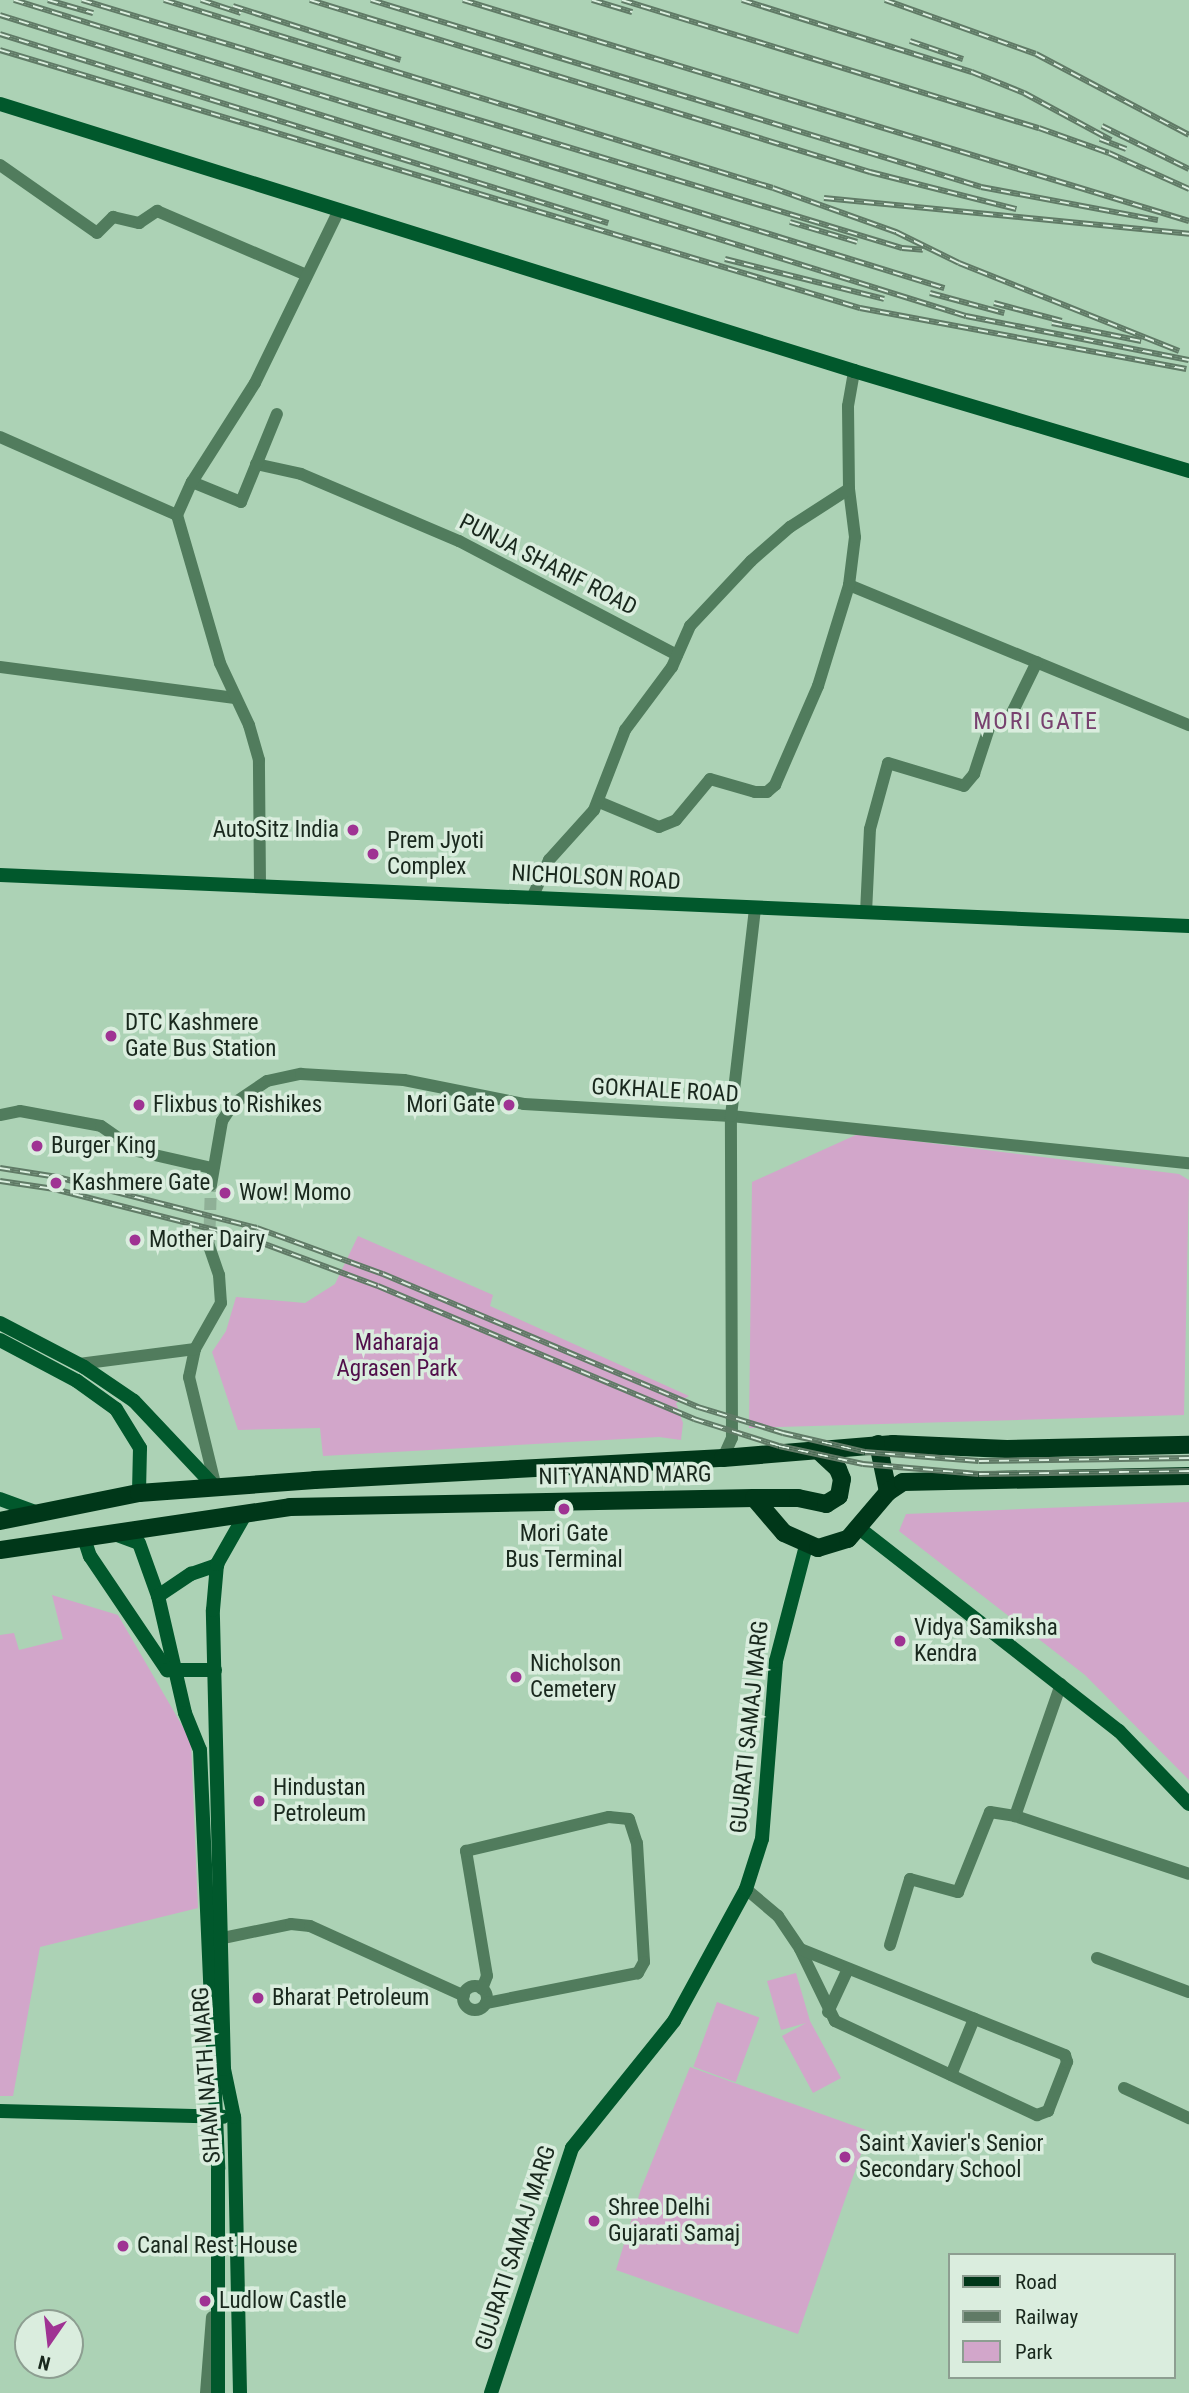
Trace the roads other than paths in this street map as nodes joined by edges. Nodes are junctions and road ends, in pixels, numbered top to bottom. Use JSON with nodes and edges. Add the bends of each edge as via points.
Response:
{"nodes":[{"id":1,"x":0,"y":104,"type":"edge"},
{"id":2,"x":0,"y":165,"type":"edge"},
{"id":3,"x":339,"y":210,"type":"junction"},
{"id":4,"x":306,"y":275,"type":"junction"},
{"id":5,"x":854,"y":371,"type":"junction"},
{"id":6,"x":277,"y":414,"type":"dead end"},
{"id":7,"x":0,"y":437,"type":"edge"},
{"id":8,"x":256,"y":464,"type":"junction"},
{"id":9,"x":1189,"y":471,"type":"edge"},
{"id":10,"x":192,"y":482,"type":"junction"},
{"id":11,"x":849,"y":489,"type":"junction"},
{"id":12,"x":177,"y":515,"type":"junction"},
{"id":13,"x":849,"y":584,"type":"junction"},
{"id":14,"x":677,"y":655,"type":"junction"},
{"id":15,"x":1037,"y":662,"type":"junction"},
{"id":16,"x":0,"y":667,"type":"edge"},
{"id":17,"x":235,"y":698,"type":"junction"},
{"id":18,"x":1189,"y":725,"type":"edge"},
{"id":19,"x":599,"y":802,"type":"junction"},
{"id":20,"x":0,"y":875,"type":"edge"},
{"id":21,"x":260,"y":885,"type":"junction"},
{"id":22,"x":532,"y":898,"type":"junction"},
{"id":23,"x":755,"y":908,"type":"junction"},
{"id":24,"x":866,"y":913,"type":"junction"},
{"id":25,"x":1189,"y":926,"type":"edge"},
{"id":26,"x":0,"y":1115,"type":"edge"},
{"id":27,"x":731,"y":1116,"type":"junction"},
{"id":28,"x":1189,"y":1163,"type":"edge"},
{"id":29,"x":212,"y":1168,"type":"junction"},
{"id":30,"x":211,"y":1185,"type":"tunnel mouth"},
{"id":31,"x":209,"y":1246,"type":"tunnel mouth"},
{"id":32,"x":0,"y":1323,"type":"edge"},
{"id":33,"x":0,"y":1340,"type":"edge"},
{"id":34,"x":195,"y":1349,"type":"junction"},
{"id":35,"x":79,"y":1364,"type":"junction"},
{"id":36,"x":878,"y":1444,"type":"junction"},
{"id":37,"x":1189,"y":1445,"type":"edge"},
{"id":38,"x":1007,"y":1449,"type":"junction"},
{"id":39,"x":819,"y":1451,"type":"junction"},
{"id":40,"x":723,"y":1458,"type":"junction"},
{"id":41,"x":1008,"y":1476,"type":"junction"},
{"id":42,"x":1189,"y":1476,"type":"edge"},
{"id":43,"x":216,"y":1488,"type":"junction"},
{"id":44,"x":888,"y":1492,"type":"junction"},
{"id":45,"x":139,"y":1493,"type":"junction"},
{"id":46,"x":754,"y":1498,"type":"junction"},
{"id":47,"x":0,"y":1499,"type":"edge"},
{"id":48,"x":38,"y":1513,"type":"junction"},
{"id":49,"x":246,"y":1513,"type":"junction"},
{"id":50,"x":0,"y":1521,"type":"edge"},
{"id":51,"x":859,"y":1528,"type":"junction"},
{"id":52,"x":106,"y":1533,"type":"junction"},
{"id":53,"x":84,"y":1538,"type":"junction"},
{"id":54,"x":806,"y":1546,"type":"junction"},
{"id":55,"x":9,"y":1549,"type":"edge"},
{"id":56,"x":0,"y":1559,"type":"edge"},
{"id":57,"x":217,"y":1565,"type":"junction"},
{"id":58,"x":158,"y":1596,"type":"junction"},
{"id":59,"x":215,"y":1670,"type":"junction"},
{"id":60,"x":178,"y":1673,"type":"junction"},
{"id":61,"x":1061,"y":1684,"type":"junction"},
{"id":62,"x":1189,"y":1804,"type":"edge"},
{"id":63,"x":1015,"y":1816,"type":"junction"},
{"id":64,"x":1189,"y":1874,"type":"edge"},
{"id":65,"x":746,"y":1889,"type":"junction"},
{"id":66,"x":223,"y":1938,"type":"junction"},
{"id":67,"x":890,"y":1945,"type":"dead end"},
{"id":68,"x":800,"y":1949,"type":"junction"},
{"id":69,"x":1097,"y":1958,"type":"dead end"},
{"id":70,"x":848,"y":1969,"type":"junction"},
{"id":71,"x":482,"y":1989,"type":"junction"},
{"id":72,"x":1189,"y":1992,"type":"edge"},
{"id":73,"x":464,"y":1996,"type":"junction"},
{"id":74,"x":486,"y":2003,"type":"junction"},
{"id":75,"x":828,"y":2012,"type":"junction"},
{"id":76,"x":974,"y":2019,"type":"junction"},
{"id":77,"x":951,"y":2075,"type":"junction"},
{"id":78,"x":1124,"y":2088,"type":"dead end"},
{"id":79,"x":0,"y":2111,"type":"edge"},
{"id":80,"x":215,"y":2116,"type":"junction"},
{"id":81,"x":234,"y":2117,"type":"junction"},
{"id":82,"x":1189,"y":2118,"type":"edge"},
{"id":83,"x":217,"y":2264,"type":"junction"},
{"id":84,"x":206,"y":2393,"type":"edge"},
{"id":85,"x":218,"y":2393,"type":"edge"},
{"id":86,"x":240,"y":2393,"type":"edge"},
{"id":87,"x":491,"y":2393,"type":"edge"}],
"edges":[{"from":1,"to":3,"type":"street"},
{"from":2,"to":4,"type":"street","via":[[97,233],[113,217],[139,223],[157,211]]},
{"from":3,"to":4,"type":"street"},
{"from":3,"to":5,"type":"street"},
{"from":4,"to":10,"type":"street","via":[[256,383]]},
{"from":5,"to":9,"type":"street"},
{"from":5,"to":11,"type":"street","via":[[848,406]]},
{"from":6,"to":8,"type":"street"},
{"from":7,"to":12,"type":"street"},
{"from":8,"to":10,"type":"street","via":[[238,503]]},
{"from":8,"to":14,"type":"street","name":"PUNJA SHARIF ROAD","via":[[302,474],[459,541]]},
{"from":10,"to":12,"type":"street"},
{"from":11,"to":13,"type":"street","via":[[855,537]]},
{"from":11,"to":14,"type":"street","via":[[790,527],[751,561],[690,626]]},
{"from":12,"to":17,"type":"street","via":[[214,646]]},
{"from":13,"to":15,"type":"street"},
{"from":13,"to":19,"type":"street","via":[[818,686],[771,789],[755,792],[710,779],[676,820],[659,827]]},
{"from":14,"to":19,"type":"street","via":[[625,730]]},
{"from":15,"to":18,"type":"street"},
{"from":15,"to":24,"type":"street","via":[[1010,717],[994,719],[990,725],[974,774],[964,786],[888,763],[870,829]]},
{"from":16,"to":17,"type":"street"},
{"from":17,"to":21,"type":"street","via":[[249,725],[260,771]]},
{"from":19,"to":22,"type":"street","via":[[549,860]]},
{"from":20,"to":21,"type":"street","name":"NICHOLSON ROAD"},
{"from":21,"to":22,"type":"street","name":"NICHOLSON ROAD"},
{"from":22,"to":23,"type":"street","name":"NICHOLSON ROAD"},
{"from":23,"to":24,"type":"street","name":"NICHOLSON ROAD"},
{"from":23,"to":27,"type":"street"},
{"from":24,"to":25,"type":"street","name":"NICHOLSON ROAD"},
{"from":26,"to":29,"type":"street","via":[[20,1111],[101,1126],[137,1151]]},
{"from":27,"to":28,"type":"street","name":"GOKHALE ROAD"},
{"from":27,"to":29,"type":"street","name":"GOKHALE ROAD","via":[[524,1104],[404,1080],[301,1074],[267,1080],[233,1104],[222,1121]]},
{"from":27,"to":40,"type":"street","via":[[732,1438]]},
{"from":29,"to":30,"type":"street","name":"GOKHALE ROAD"},
{"from":31,"to":34,"type":"street","via":[[219,1275],[221,1303]]},
{"from":32,"to":35,"type":"street"},
{"from":33,"to":45,"type":"street","via":[[77,1381],[116,1409],[140,1448]]},
{"from":34,"to":35,"type":"street"},
{"from":34,"to":43,"type":"street","via":[[189,1377]]},
{"from":35,"to":43,"type":"street","via":[[134,1401]]},
{"from":36,"to":38,"type":"main road","name":"NITYANAND MARG"},
{"from":36,"to":39,"type":"main road","name":"NITYANAND MARG"},
{"from":36,"to":44,"type":"main road"},
{"from":37,"to":38,"type":"main road","name":"NITYANAND MARG"},
{"from":38,"to":41,"type":"main road"},
{"from":39,"to":40,"type":"main road","name":"NITYANAND MARG"},
{"from":39,"to":46,"type":"main road","name":"NITYANAND MARG","via":[[841,1474],[842,1490],[835,1500],[820,1505],[798,1498]]},
{"from":40,"to":43,"type":"main road","name":"NITYANAND MARG"},
{"from":41,"to":42,"type":"main road"},
{"from":41,"to":44,"type":"main road","via":[[903,1482]]},
{"from":43,"to":45,"type":"main road","name":"NITYANAND MARG"},
{"from":44,"to":51,"type":"main road"},
{"from":45,"to":48,"type":"main road","name":"NITYANAND MARG"},
{"from":46,"to":49,"type":"main road","name":"NITYANAND MARG","via":[[290,1507]]},
{"from":46,"to":54,"type":"main road","via":[[784,1533]]},
{"from":47,"to":48,"type":"street"},
{"from":48,"to":50,"type":"main road","name":"NITYANAND MARG"},
{"from":49,"to":52,"type":"main road","name":"NITYANAND MARG"},
{"from":49,"to":57,"type":"street","via":[[226,1541]]},
{"from":51,"to":54,"type":"main road","via":[[833,1546]]},
{"from":51,"to":61,"type":"street"},
{"from":52,"to":53,"type":"main road","name":"NITYANAND MARG"},
{"from":52,"to":58,"type":"street","name":"SHAM NATH MARG","via":[[139,1542]]},
{"from":53,"to":55,"type":"main road","name":"NITYANAND MARG"},
{"from":53,"to":60,"type":"street","via":[[90,1556],[156,1658],[167,1670]]},
{"from":54,"to":65,"type":"street","name":"GUJRATI SAMAJ MARG","via":[[776,1661],[762,1839]]},
{"from":55,"to":56,"type":"street","name":"NITYANAND MARG"},
{"from":57,"to":58,"type":"street","via":[[191,1574]]},
{"from":57,"to":59,"type":"street","name":"SHAM NATH MARG"},
{"from":58,"to":60,"type":"street","name":"SHAM NATH MARG"},
{"from":59,"to":60,"type":"street"},
{"from":59,"to":66,"type":"street","name":"SHAM NATH MARG"},
{"from":60,"to":80,"type":"street","name":"SHAM NATH MARG","via":[[185,1713],[200,1750]]},
{"from":61,"to":62,"type":"street","via":[[1119,1731]]},
{"from":61,"to":63,"type":"street"},
{"from":63,"to":64,"type":"street"},
{"from":63,"to":67,"type":"street","via":[[990,1812],[958,1892],[910,1879]]},
{"from":65,"to":68,"type":"street","via":[[774,1911]]},
{"from":65,"to":87,"type":"street","name":"GUJRATI SAMAJ MARG","via":[[683,2009],[572,2147]]},
{"from":66,"to":73,"type":"street","via":[[291,1924],[310,1926]]},
{"from":66,"to":81,"type":"street","name":"SHAM NATH MARG","via":[[225,2069]]},
{"from":68,"to":70,"type":"street"},
{"from":68,"to":75,"type":"street"},
{"from":69,"to":72,"type":"street"},
{"from":70,"to":75,"type":"street"},
{"from":70,"to":76,"type":"street"},
{"from":71,"to":73,"type":"street","via":[[471,1987]]},
{"from":71,"to":74,"type":"street"},
{"from":71,"to":74,"type":"street","via":[[487,1976],[466,1851],[609,1817],[629,1819],[637,1843],[643,1962],[638,1973]]},
{"from":73,"to":74,"type":"street","via":[[470,2009]]},
{"from":75,"to":77,"type":"street","via":[[835,2021]]},
{"from":76,"to":77,"type":"street"},
{"from":76,"to":77,"type":"street","via":[[1068,2058],[1048,2111],[1037,2115]]},
{"from":78,"to":82,"type":"street"},
{"from":79,"to":80,"type":"street"},
{"from":80,"to":81,"type":"street"},
{"from":80,"to":83,"type":"street","name":"SHAM NATH MARG"},
{"from":81,"to":86,"type":"street","name":"SHAM NATH MARG"},
{"from":83,"to":84,"type":"street"},
{"from":83,"to":85,"type":"street","name":"SHAM NATH MARG"}]}
